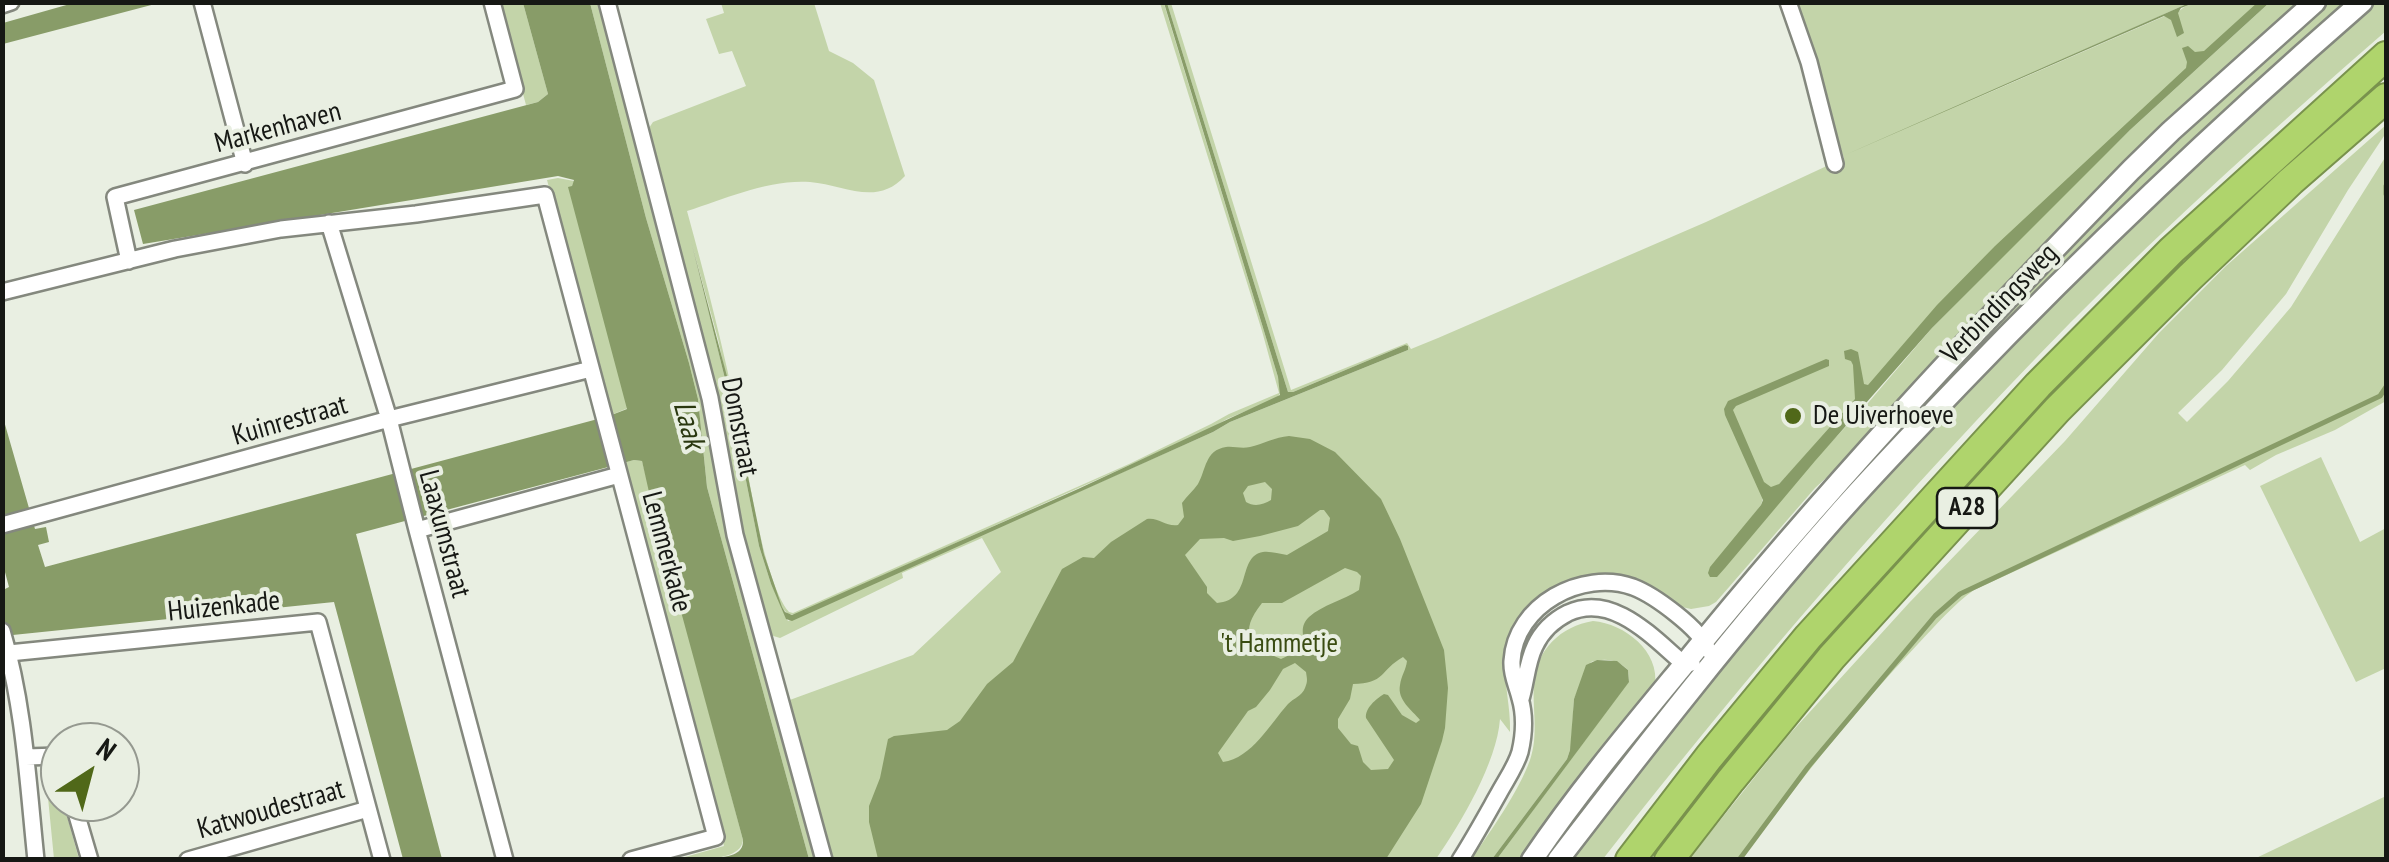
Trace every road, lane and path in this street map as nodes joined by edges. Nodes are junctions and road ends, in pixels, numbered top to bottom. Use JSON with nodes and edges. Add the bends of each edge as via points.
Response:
{"nodes":[{"id":1,"x":11,"y":2,"type":"edge"},
{"id":2,"x":202,"y":2,"type":"edge"},
{"id":3,"x":492,"y":2,"type":"edge"},
{"id":4,"x":607,"y":2,"type":"edge"},
{"id":5,"x":1788,"y":2,"type":"edge"},
{"id":6,"x":2314,"y":2,"type":"edge"},
{"id":7,"x":2362,"y":2,"type":"edge"},
{"id":8,"x":2,"y":5,"type":"edge"},
{"id":9,"x":2386,"y":56,"type":"edge"},
{"id":10,"x":2386,"y":98,"type":"edge"},
{"id":11,"x":245,"y":164,"type":"junction"},
{"id":12,"x":1835,"y":164,"type":"dead end"},
{"id":13,"x":329,"y":224,"type":"junction"},
{"id":14,"x":128,"y":260,"type":"junction"},
{"id":15,"x":2,"y":292,"type":"edge"},
{"id":16,"x":591,"y":369,"type":"junction"},
{"id":17,"x":389,"y":419,"type":"junction"},
{"id":18,"x":620,"y":476,"type":"junction"},
{"id":19,"x":2,"y":525,"type":"edge"},
{"id":20,"x":416,"y":525,"type":"junction"},
{"id":21,"x":1704,"y":639,"type":"junction"},
{"id":22,"x":6,"y":641,"type":"edge"},
{"id":23,"x":1712,"y":663,"type":"junction"},
{"id":24,"x":1684,"y":664,"type":"junction"},
{"id":25,"x":1520,"y":699,"type":"junction"},
{"id":26,"x":26,"y":757,"type":"junction"},
{"id":27,"x":40,"y":757,"type":"edge"},
{"id":28,"x":368,"y":809,"type":"junction"},
{"id":29,"x":79,"y":822,"type":"edge"},
{"id":30,"x":36,"y":860,"type":"edge"},
{"id":31,"x":90,"y":860,"type":"edge"},
{"id":32,"x":188,"y":860,"type":"edge"},
{"id":33,"x":382,"y":860,"type":"edge"},
{"id":34,"x":505,"y":860,"type":"edge"},
{"id":35,"x":631,"y":860,"type":"edge"},
{"id":36,"x":824,"y":860,"type":"edge"},
{"id":37,"x":1460,"y":860,"type":"edge"},
{"id":38,"x":1532,"y":860,"type":"edge"},
{"id":39,"x":1558,"y":860,"type":"edge"},
{"id":40,"x":1630,"y":860,"type":"edge"},
{"id":41,"x":1669,"y":860,"type":"edge"}],
"edges":[{"from":1,"to":8,"type":"street"},
{"from":2,"to":11,"type":"street"},
{"from":3,"to":11,"type":"street","name":"Markenhaven","via":[[515,89]]},
{"from":4,"to":36,"type":"street","name":"Domstraat","via":[[710,398],[735,535]]},
{"from":5,"to":12,"type":"street"},
{"from":6,"to":21,"type":"main road","name":"Verbindingsweg","via":[[2083,220],[1814,508]]},
{"from":7,"to":23,"type":"main road","name":"Verbindingsweg","via":[[2117,224],[2028,314],[1834,518]]},
{"from":9,"to":40,"type":"highway","number":"A28","via":[[2186,237],[2038,385],[1808,636]]},
{"from":10,"to":41,"type":"highway","number":"A28","via":[[2291,181],[2057,410],[1830,658]]},
{"from":11,"to":14,"type":"street","name":"Markenhaven","via":[[115,197]]},
{"from":13,"to":14,"type":"street"},
{"from":13,"to":16,"type":"street","name":"Lemmerkade","via":[[545,195]]},
{"from":13,"to":17,"type":"street","name":"Laaxumstraat"},
{"from":14,"to":15,"type":"street"},
{"from":16,"to":17,"type":"street","name":"Kuinrestraat"},
{"from":16,"to":18,"type":"street","name":"Lemmerkade"},
{"from":17,"to":19,"type":"street","name":"Kuinrestraat"},
{"from":17,"to":20,"type":"street","name":"Laaxumstraat"},
{"from":18,"to":20,"type":"street"},
{"from":18,"to":35,"type":"street","name":"Lemmerkade","via":[[716,837]]},
{"from":20,"to":34,"type":"street","name":"Laaxumstraat"},
{"from":21,"to":23,"type":"street"},
{"from":21,"to":24,"type":"main road","name":"Verbindingsweg"},
{"from":21,"to":25,"type":"street","via":[[1641,591],[1607,582],[1580,585],[1554,596],[1522,629],[1512,659]]},
{"from":22,"to":26,"type":"street"},
{"from":22,"to":28,"type":"street","name":"Huizenkade","via":[[318,622]]},
{"from":23,"to":24,"type":"street"},
{"from":23,"to":39,"type":"main road","name":"Verbindingsweg"},
{"from":24,"to":25,"type":"street","via":[[1618,613],[1576,610],[1542,634]]},
{"from":24,"to":38,"type":"main road","name":"Verbindingsweg"},
{"from":25,"to":37,"type":"street","via":[[1523,732],[1516,760]]},
{"from":26,"to":27,"type":"street"},
{"from":26,"to":30,"type":"street"},
{"from":28,"to":32,"type":"street","name":"Katwoudestraat"},
{"from":28,"to":33,"type":"street","name":"Huizenkade"},
{"from":29,"to":31,"type":"street"}]}
